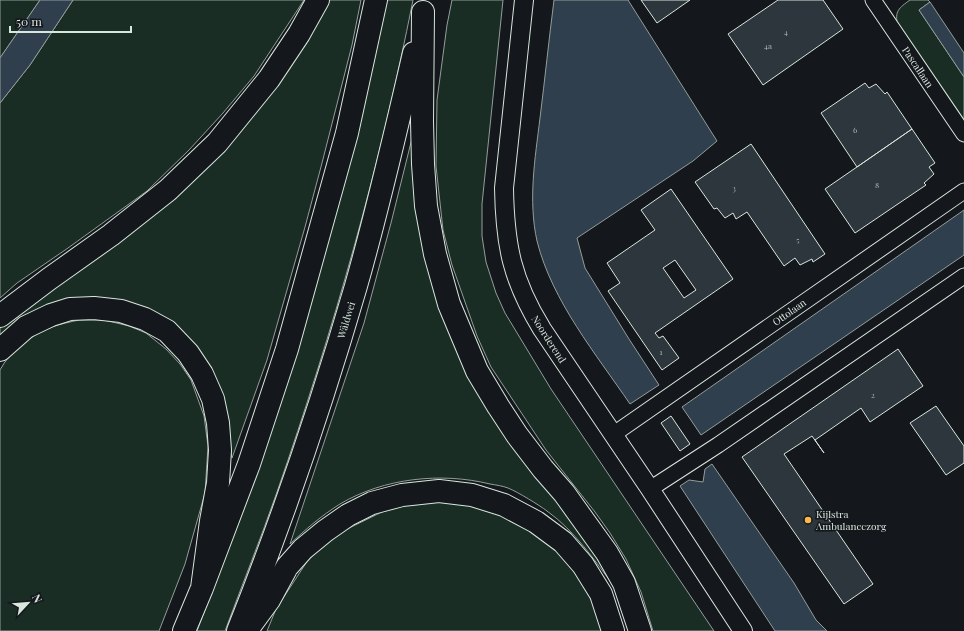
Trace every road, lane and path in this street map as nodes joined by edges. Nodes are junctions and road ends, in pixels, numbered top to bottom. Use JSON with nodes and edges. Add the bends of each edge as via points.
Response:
{"nodes":[{"id":1,"x":318,"y":0,"type":"edge"},
{"id":2,"x":376,"y":0,"type":"edge"},
{"id":3,"x":524,"y":0,"type":"edge"},
{"id":4,"x":873,"y":0,"type":"edge"},
{"id":5,"x":424,"y":6,"type":"edge"},
{"id":6,"x":964,"y":134,"type":"edge"},
{"id":7,"x":964,"y":191,"type":"edge"},
{"id":8,"x":964,"y":276,"type":"edge"},
{"id":9,"x":0,"y":316,"type":"edge"},
{"id":10,"x":0,"y":350,"type":"edge"},
{"id":11,"x":614,"y":434,"type":"junction"},
{"id":12,"x":650,"y":489,"type":"junction"},
{"id":13,"x":202,"y":588,"type":"junction"},
{"id":14,"x":184,"y":631,"type":"edge"},
{"id":15,"x":238,"y":631,"type":"edge"},
{"id":16,"x":247,"y":631,"type":"edge"},
{"id":17,"x":613,"y":631,"type":"edge"},
{"id":18,"x":640,"y":631,"type":"edge"},
{"id":19,"x":743,"y":631,"type":"edge"}],
"edges":[{"from":1,"to":9,"type":"highway","via":[[269,79],[217,142],[168,190],[111,236]]},
{"from":2,"to":13,"type":"highway","via":[[347,133],[289,342],[249,464]]},
{"from":3,"to":11,"type":"street","name":"Noorderend","via":[[504,188],[504,218],[508,246],[514,270],[531,311]]},
{"from":4,"to":6,"type":"street","name":"Pascallaan"},
{"from":5,"to":15,"type":"highway","name":"Wâldwei","via":[[386,175],[331,371],[263,568]]},
{"from":5,"to":18,"type":"highway","via":[[422,121],[426,206],[435,254],[449,304],[477,371],[498,406],[607,553],[624,583]]},
{"from":7,"to":11,"type":"street","name":"Ottolaan"},
{"from":8,"to":12,"type":"street"},
{"from":10,"to":13,"type":"highway","via":[[26,326],[70,309],[94,308],[121,311],[145,319],[167,331],[188,352],[202,374],[213,399],[220,450],[218,483]]},
{"from":11,"to":12,"type":"street","name":"Noorderend"},
{"from":12,"to":19,"type":"street","name":"Noorderend"},
{"from":13,"to":14,"type":"highway"},
{"from":16,"to":17,"type":"highway","via":[[287,567],[303,549],[325,531],[372,503],[402,494],[440,491],[472,495],[504,504],[536,522],[563,542],[583,565],[601,594]]}]}
